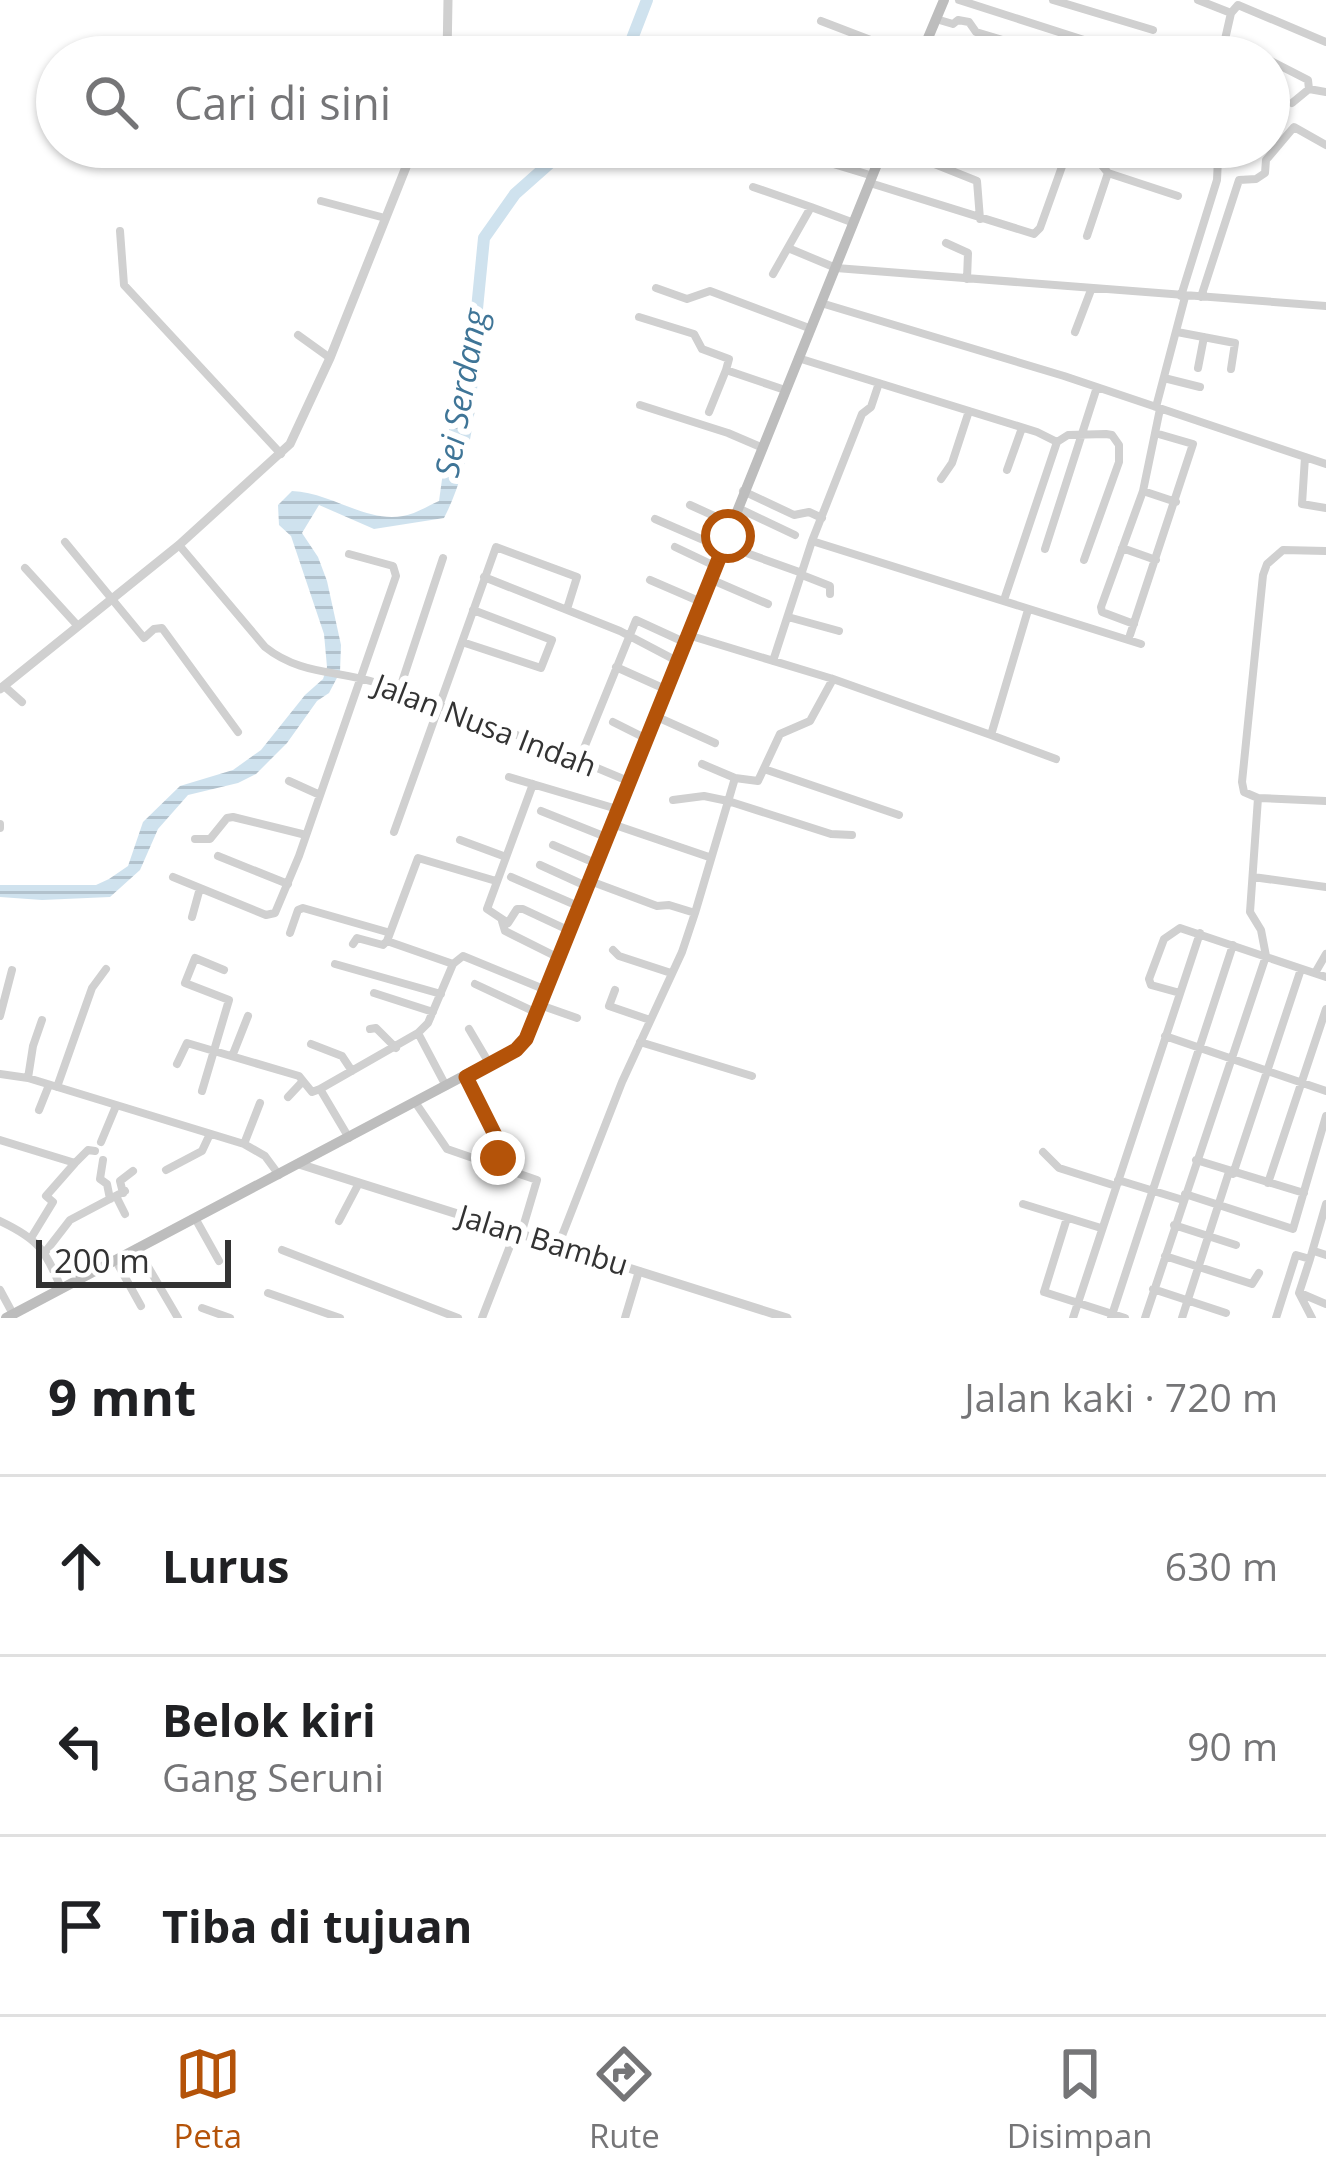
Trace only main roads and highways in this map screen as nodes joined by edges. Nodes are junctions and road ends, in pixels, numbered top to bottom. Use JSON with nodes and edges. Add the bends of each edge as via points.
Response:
{"nodes":[{"id":1,"x":940,"y":1,"type":"edge"},
{"id":2,"x":930,"y":36,"type":"edge"},
{"id":3,"x":877,"y":168,"type":"edge"},
{"id":4,"x":9,"y":1316,"type":"edge"}],
"edges":[{"from":1,"to":2,"type":"main road"},
{"from":3,"to":4,"type":"main road","via":[[522,1045]]}]}
